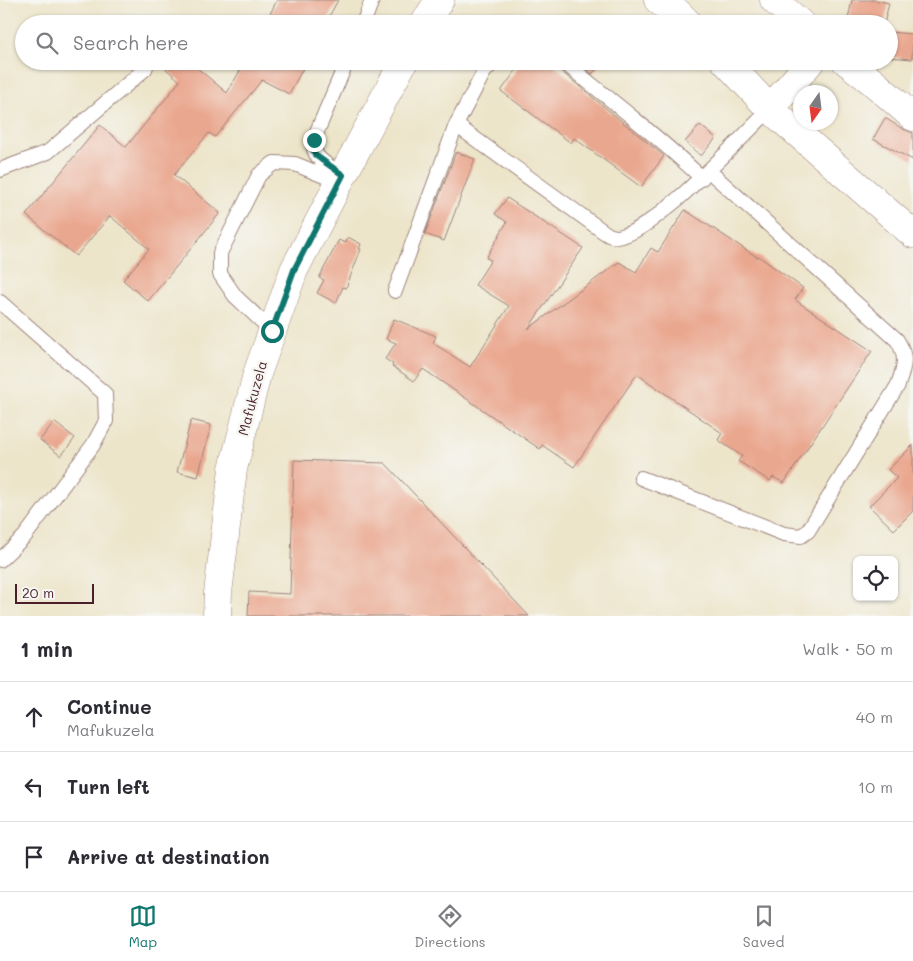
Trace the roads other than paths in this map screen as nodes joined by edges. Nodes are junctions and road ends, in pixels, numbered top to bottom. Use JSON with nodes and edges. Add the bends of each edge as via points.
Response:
{"nodes":[{"id":1,"x":372,"y":0,"type":"edge"},
{"id":2,"x":774,"y":0,"type":"edge"},
{"id":3,"x":366,"y":15,"type":"edge"},
{"id":4,"x":791,"y":15,"type":"edge"},
{"id":5,"x":144,"y":70,"type":"edge"},
{"id":6,"x":343,"y":70,"type":"edge"},
{"id":7,"x":399,"y":70,"type":"edge"},
{"id":8,"x":486,"y":70,"type":"edge"},
{"id":9,"x":574,"y":70,"type":"edge"},
{"id":10,"x":733,"y":70,"type":"edge"},
{"id":11,"x":804,"y":70,"type":"edge"},
{"id":12,"x":857,"y":70,"type":"edge"},
{"id":13,"x":770,"y":109,"type":"junction"},
{"id":14,"x":913,"y":117,"type":"edge"},
{"id":15,"x":456,"y":125,"type":"junction"},
{"id":16,"x":0,"y":170,"type":"edge"},
{"id":17,"x":705,"y":175,"type":"junction"},
{"id":18,"x":341,"y":178,"type":"junction"},
{"id":19,"x":913,"y":234,"type":"edge"},
{"id":20,"x":395,"y":290,"type":"dead end"},
{"id":21,"x":0,"y":302,"type":"edge"},
{"id":22,"x":272,"y":331,"type":"junction"},
{"id":23,"x":641,"y":478,"type":"dead end"},
{"id":24,"x":0,"y":560,"type":"edge"},
{"id":25,"x":217,"y":616,"type":"edge"}],
"edges":[{"from":1,"to":3,"type":"lane"},
{"from":2,"to":4,"type":"main road"},
{"from":5,"to":16,"type":"lane","via":[[48,152]]},
{"from":6,"to":18,"type":"lane","via":[[313,148],[315,155]]},
{"from":7,"to":18,"type":"main road","name":"Mafukuzela"},
{"from":8,"to":15,"type":"lane"},
{"from":9,"to":17,"type":"lane"},
{"from":10,"to":13,"type":"main road"},
{"from":11,"to":13,"type":"main road"},
{"from":12,"to":14,"type":"main road"},
{"from":13,"to":17,"type":"lane"},
{"from":13,"to":19,"type":"main road"},
{"from":15,"to":17,"type":"lane","via":[[608,235],[620,237],[644,226]]},
{"from":15,"to":20,"type":"lane"},
{"from":17,"to":23,"type":"lane","via":[[897,340],[904,358],[903,371],[898,385],[839,482],[808,531],[801,536],[784,534]]},
{"from":18,"to":22,"type":"main road","name":"Mafukuzela","via":[[294,270]]},
{"from":18,"to":22,"type":"lane","via":[[295,164],[274,163],[259,175],[220,253],[220,274],[235,296]]},
{"from":21,"to":24,"type":"lane","via":[[105,394],[106,421],[93,445],[25,536]]},
{"from":22,"to":25,"type":"main road","name":"Mafukuzela","via":[[257,374],[233,469]]}]}
